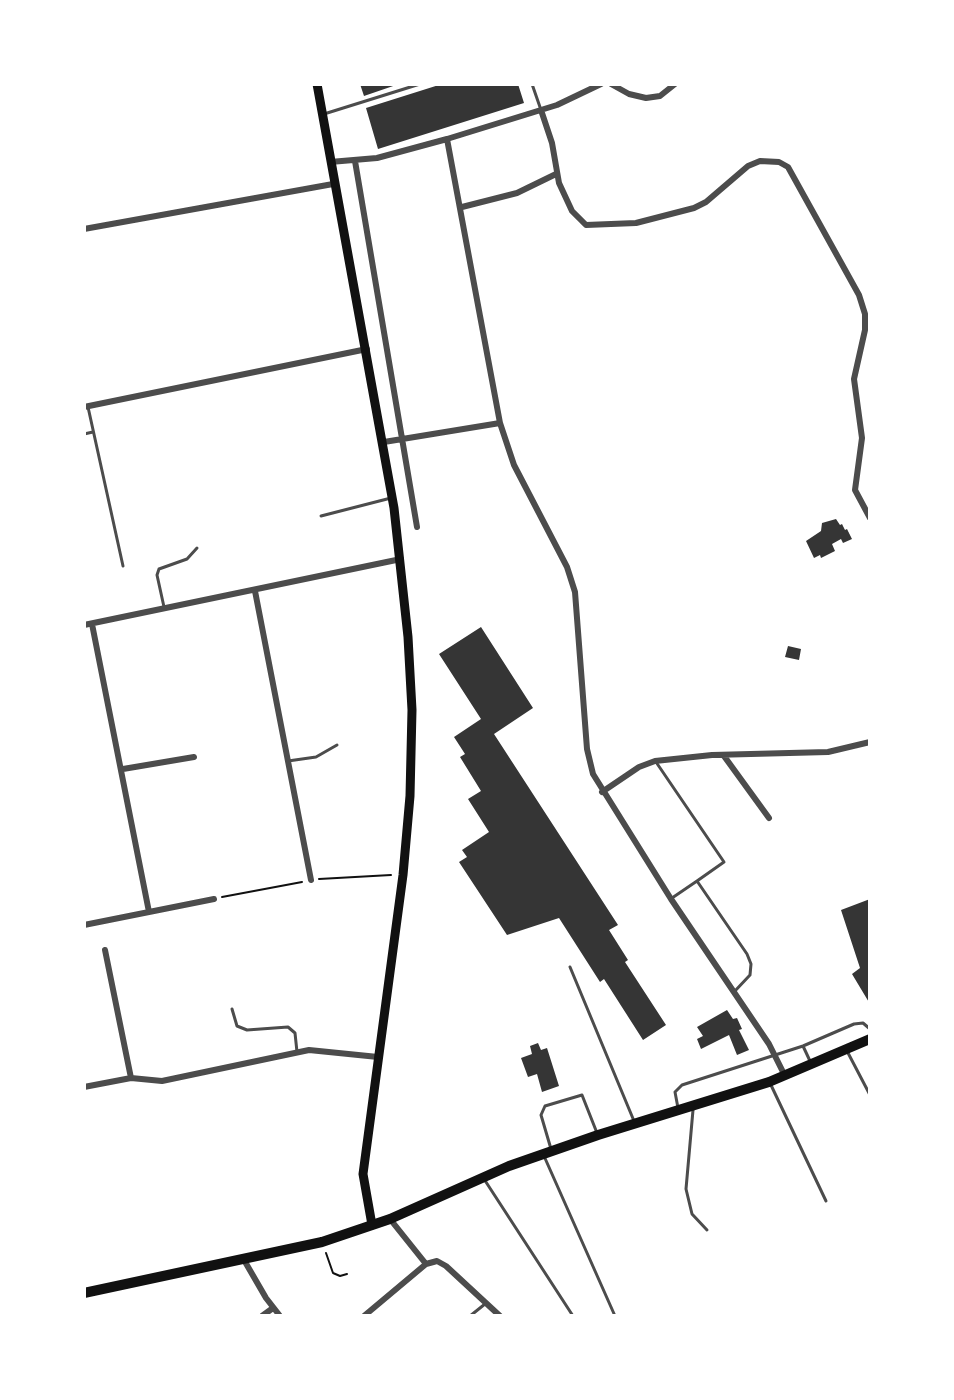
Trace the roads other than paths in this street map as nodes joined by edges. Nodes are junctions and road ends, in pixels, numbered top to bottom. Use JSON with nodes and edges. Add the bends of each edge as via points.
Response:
{"nodes":[{"id":1,"x":317,"y":84,"type":"edge"},
{"id":2,"x":420,"y":84,"type":"edge"},
{"id":3,"x":532,"y":84,"type":"edge"},
{"id":4,"x":601,"y":84,"type":"edge"},
{"id":5,"x":610,"y":84,"type":"edge"},
{"id":6,"x":675,"y":84,"type":"edge"},
{"id":7,"x":542,"y":110,"type":"junction"},
{"id":8,"x":322,"y":114,"type":"junction"},
{"id":9,"x":447,"y":139,"type":"junction"},
{"id":10,"x":355,"y":161,"type":"junction"},
{"id":11,"x":330,"y":162,"type":"junction"},
{"id":12,"x":556,"y":174,"type":"junction"},
{"id":13,"x":333,"y":184,"type":"junction"},
{"id":14,"x":462,"y":207,"type":"junction"},
{"id":15,"x":84,"y":230,"type":"edge"},
{"id":16,"x":367,"y":349,"type":"junction"},
{"id":17,"x":86,"y":407,"type":"edge"},
{"id":18,"x":500,"y":423,"type":"junction"},
{"id":19,"x":93,"y":432,"type":"junction"},
{"id":20,"x":84,"y":434,"type":"edge"},
{"id":21,"x":402,"y":439,"type":"junction"},
{"id":22,"x":384,"y":442,"type":"junction"},
{"id":23,"x":393,"y":498,"type":"junction"},
{"id":24,"x":321,"y":516,"type":"dead end"},
{"id":25,"x":870,"y":518,"type":"edge"},
{"id":26,"x":417,"y":527,"type":"dead end"},
{"id":27,"x":197,"y":549,"type":"dead end"},
{"id":28,"x":401,"y":559,"type":"junction"},
{"id":29,"x":123,"y":566,"type":"dead end"},
{"id":30,"x":255,"y":591,"type":"junction"},
{"id":31,"x":165,"y":609,"type":"junction"},
{"id":32,"x":92,"y":624,"type":"junction"},
{"id":33,"x":84,"y":625,"type":"edge"},
{"id":34,"x":870,"y":742,"type":"edge"},
{"id":35,"x":337,"y":745,"type":"dead end"},
{"id":36,"x":724,"y":756,"type":"junction"},
{"id":37,"x":194,"y":757,"type":"dead end"},
{"id":38,"x":288,"y":761,"type":"junction"},
{"id":39,"x":655,"y":761,"type":"junction"},
{"id":40,"x":123,"y":770,"type":"junction"},
{"id":41,"x":602,"y":792,"type":"junction"},
{"id":42,"x":769,"y":818,"type":"dead end"},
{"id":43,"x":311,"y":880,"type":"road end"},
{"id":44,"x":697,"y":881,"type":"junction"},
{"id":45,"x":214,"y":899,"type":"road end"},
{"id":46,"x":671,"y":899,"type":"junction"},
{"id":47,"x":149,"y":912,"type":"junction"},
{"id":48,"x":84,"y":926,"type":"edge"},
{"id":49,"x":105,"y":950,"type":"dead end"},
{"id":50,"x":570,"y":967,"type":"dead end"},
{"id":51,"x":734,"y":992,"type":"junction"},
{"id":52,"x":232,"y":1009,"type":"dead end"},
{"id":53,"x":870,"y":1029,"type":"edge"},
{"id":54,"x":870,"y":1039,"type":"edge"},
{"id":55,"x":803,"y":1046,"type":"junction"},
{"id":56,"x":846,"y":1050,"type":"junction"},
{"id":57,"x":297,"y":1052,"type":"junction"},
{"id":58,"x":776,"y":1055,"type":"junction"},
{"id":59,"x":378,"y":1057,"type":"junction"},
{"id":60,"x":812,"y":1066,"type":"junction"},
{"id":61,"x":785,"y":1076,"type":"junction"},
{"id":62,"x":131,"y":1078,"type":"junction"},
{"id":63,"x":770,"y":1082,"type":"junction"},
{"id":64,"x":84,"y":1087,"type":"edge"},
{"id":65,"x":870,"y":1095,"type":"edge"},
{"id":66,"x":693,"y":1105,"type":"junction"},
{"id":67,"x":679,"y":1110,"type":"junction"},
{"id":68,"x":635,"y":1124,"type":"junction"},
{"id":69,"x":598,"y":1135,"type":"junction"},
{"id":70,"x":547,"y":1153,"type":"junction"},
{"id":71,"x":483,"y":1177,"type":"junction"},
{"id":72,"x":826,"y":1201,"type":"dead end"},
{"id":73,"x":390,"y":1219,"type":"junction"},
{"id":74,"x":372,"y":1225,"type":"junction"},
{"id":75,"x":707,"y":1230,"type":"dead end"},
{"id":76,"x":244,"y":1260,"type":"junction"},
{"id":77,"x":426,"y":1264,"type":"junction"},
{"id":78,"x":84,"y":1293,"type":"edge"},
{"id":79,"x":485,"y":1303,"type":"junction"},
{"id":80,"x":273,"y":1308,"type":"junction"},
{"id":81,"x":262,"y":1316,"type":"edge"},
{"id":82,"x":280,"y":1316,"type":"edge"},
{"id":83,"x":364,"y":1316,"type":"edge"},
{"id":84,"x":470,"y":1316,"type":"edge"},
{"id":85,"x":500,"y":1316,"type":"edge"},
{"id":86,"x":573,"y":1316,"type":"edge"},
{"id":87,"x":615,"y":1316,"type":"edge"}],
"edges":[{"from":1,"to":8,"type":"main road"},
{"from":2,"to":8,"type":"lane"},
{"from":3,"to":7,"type":"lane"},
{"from":4,"to":7,"type":"street"},
{"from":5,"to":6,"type":"street","via":[[646,98],[660,96]]},
{"from":7,"to":9,"type":"street"},
{"from":7,"to":12,"type":"street"},
{"from":8,"to":11,"type":"main road"},
{"from":9,"to":10,"type":"street"},
{"from":9,"to":14,"type":"street"},
{"from":10,"to":11,"type":"street"},
{"from":10,"to":21,"type":"street"},
{"from":11,"to":13,"type":"main road"},
{"from":12,"to":14,"type":"street","via":[[516,193]]},
{"from":12,"to":25,"type":"street","via":[[572,211],[580,221],[594,226],[636,223],[694,208],[760,161],[779,162],[788,168],[859,296],[865,314],[854,379],[862,438],[855,490]]},
{"from":13,"to":15,"type":"street"},
{"from":13,"to":16,"type":"main road"},
{"from":14,"to":18,"type":"street"},
{"from":16,"to":17,"type":"street"},
{"from":16,"to":22,"type":"main road"},
{"from":17,"to":19,"type":"lane"},
{"from":18,"to":21,"type":"street"},
{"from":18,"to":41,"type":"street","via":[[514,465],[567,567],[575,592],[587,749]]},
{"from":19,"to":20,"type":"lane"},
{"from":19,"to":29,"type":"lane"},
{"from":21,"to":22,"type":"street"},
{"from":21,"to":26,"type":"street"},
{"from":22,"to":23,"type":"main road"},
{"from":23,"to":24,"type":"lane"},
{"from":23,"to":28,"type":"main road"},
{"from":27,"to":31,"type":"lane","via":[[187,559],[159,569]]},
{"from":28,"to":30,"type":"street"},
{"from":28,"to":59,"type":"main road","via":[[411,710],[410,796]]},
{"from":30,"to":31,"type":"street"},
{"from":30,"to":38,"type":"street"},
{"from":31,"to":32,"type":"street"},
{"from":32,"to":33,"type":"street"},
{"from":32,"to":40,"type":"street"},
{"from":34,"to":36,"type":"street","via":[[828,752]]},
{"from":35,"to":38,"type":"lane","via":[[316,757]]},
{"from":36,"to":39,"type":"street"},
{"from":36,"to":42,"type":"street"},
{"from":37,"to":40,"type":"street"},
{"from":38,"to":43,"type":"street"},
{"from":39,"to":41,"type":"street"},
{"from":39,"to":44,"type":"lane","via":[[724,862]]},
{"from":40,"to":47,"type":"street"},
{"from":41,"to":46,"type":"street"},
{"from":44,"to":46,"type":"lane"},
{"from":44,"to":51,"type":"lane","via":[[751,964],[750,975]]},
{"from":45,"to":47,"type":"street"},
{"from":46,"to":51,"type":"street"},
{"from":47,"to":48,"type":"street"},
{"from":49,"to":62,"type":"street"},
{"from":50,"to":68,"type":"lane"},
{"from":51,"to":58,"type":"street"},
{"from":52,"to":57,"type":"lane","via":[[237,1026],[247,1030],[288,1027],[295,1033]]},
{"from":53,"to":55,"type":"lane","via":[[863,1023],[854,1024]]},
{"from":54,"to":56,"type":"main road"},
{"from":55,"to":58,"type":"lane"},
{"from":55,"to":60,"type":"lane"},
{"from":56,"to":60,"type":"main road"},
{"from":56,"to":65,"type":"lane"},
{"from":57,"to":59,"type":"street"},
{"from":57,"to":62,"type":"street","via":[[162,1081]]},
{"from":58,"to":61,"type":"street"},
{"from":58,"to":67,"type":"lane","via":[[682,1085],[675,1092]]},
{"from":59,"to":74,"type":"main road","via":[[363,1174]]},
{"from":60,"to":61,"type":"main road"},
{"from":61,"to":63,"type":"main road"},
{"from":62,"to":64,"type":"street"},
{"from":63,"to":66,"type":"main road"},
{"from":63,"to":72,"type":"lane"},
{"from":66,"to":67,"type":"main road"},
{"from":66,"to":75,"type":"lane","via":[[686,1189],[692,1214]]},
{"from":67,"to":68,"type":"main road"},
{"from":68,"to":69,"type":"main road"},
{"from":69,"to":70,"type":"main road"},
{"from":69,"to":70,"type":"lane","via":[[585,1098],[577,1095],[545,1106],[542,1110]]},
{"from":70,"to":71,"type":"main road"},
{"from":70,"to":87,"type":"lane"},
{"from":71,"to":73,"type":"main road"},
{"from":71,"to":86,"type":"lane"},
{"from":73,"to":74,"type":"main road"},
{"from":73,"to":77,"type":"street"},
{"from":74,"to":76,"type":"main road","via":[[322,1242]]},
{"from":76,"to":78,"type":"main road"},
{"from":76,"to":80,"type":"street"},
{"from":77,"to":79,"type":"street","via":[[437,1262],[446,1266]]},
{"from":77,"to":83,"type":"street"},
{"from":79,"to":84,"type":"lane"},
{"from":79,"to":85,"type":"street"},
{"from":80,"to":81,"type":"street"},
{"from":80,"to":82,"type":"street"}]}
